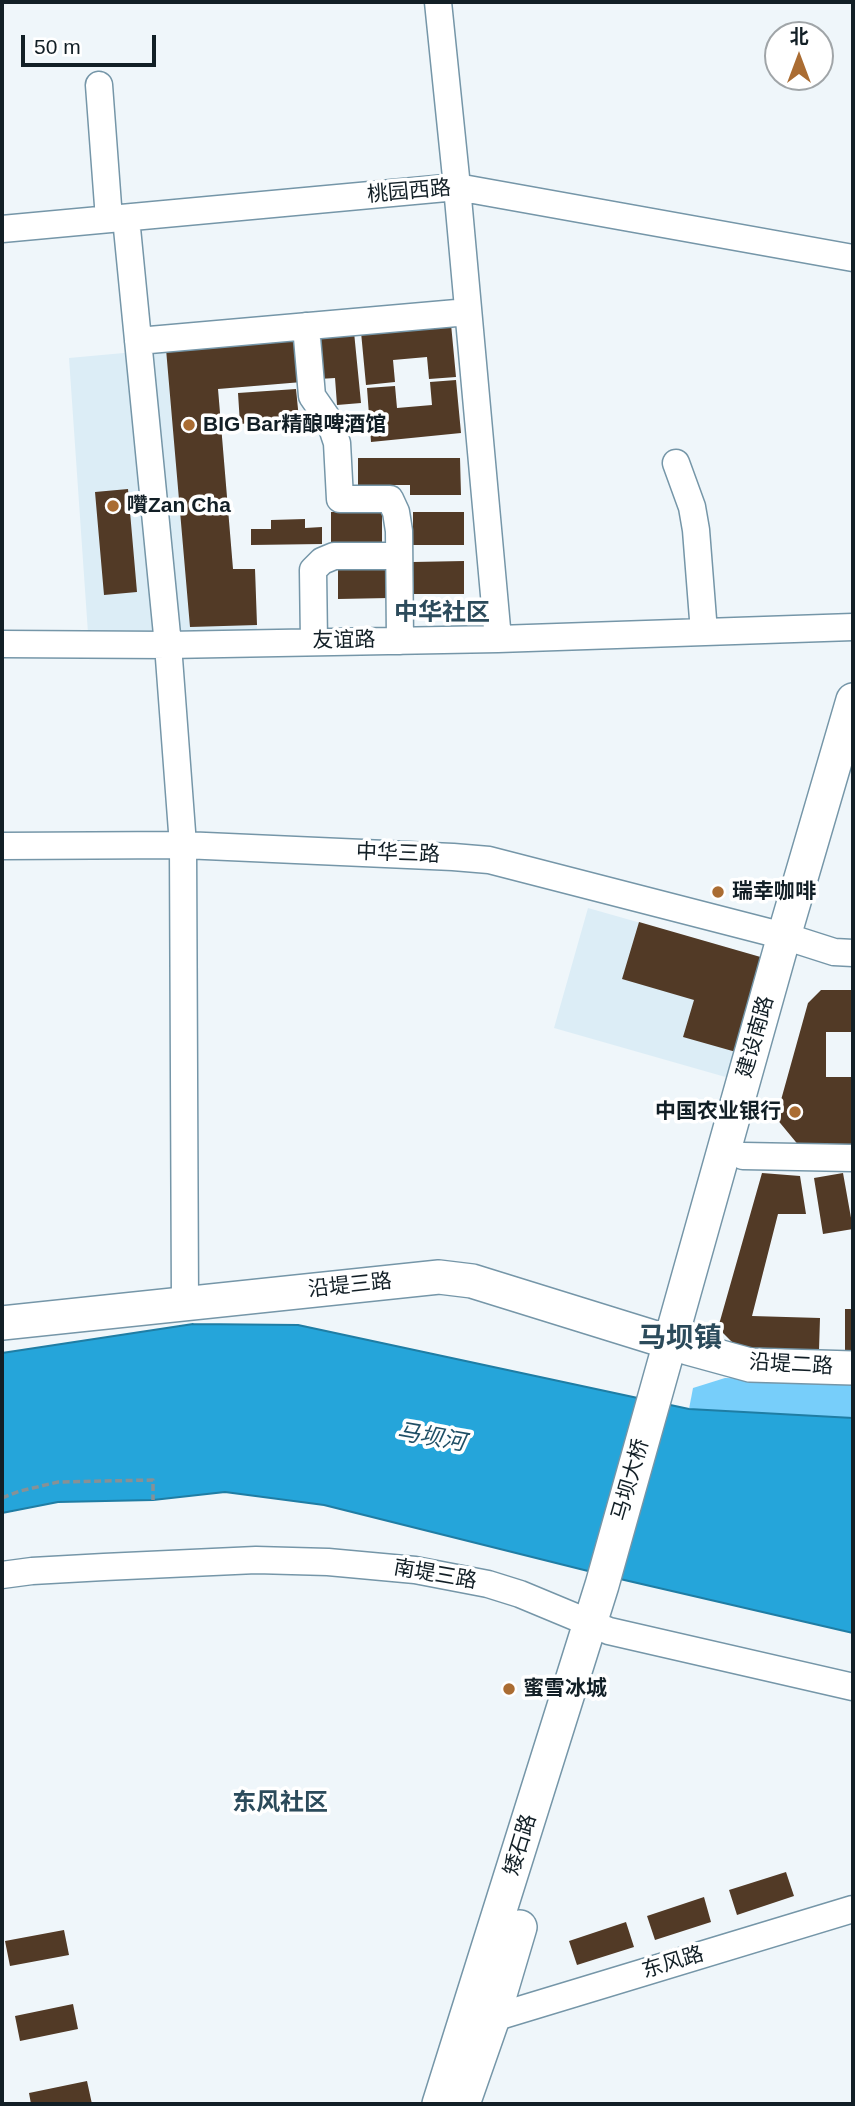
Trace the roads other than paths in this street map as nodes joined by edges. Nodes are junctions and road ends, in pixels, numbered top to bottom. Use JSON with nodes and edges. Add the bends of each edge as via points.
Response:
{"nodes":[{"id":1,"x":438,"y":2,"type":"edge"},
{"id":2,"x":99,"y":85,"type":"dead end"},
{"id":3,"x":457,"y":187,"type":"junction"},
{"id":4,"x":117,"y":219,"type":"junction"},
{"id":5,"x":2,"y":229,"type":"edge"},
{"id":6,"x":853,"y":258,"type":"edge"},
{"id":7,"x":468,"y":312,"type":"junction"},
{"id":8,"x":306,"y":326,"type":"junction"},
{"id":9,"x":138,"y":341,"type":"junction"},
{"id":10,"x":676,"y":463,"type":"dead end"},
{"id":11,"x":399,"y":556,"type":"junction"},
{"id":12,"x":853,"y":627,"type":"edge"},
{"id":13,"x":704,"y":632,"type":"junction"},
{"id":14,"x":498,"y":639,"type":"junction"},
{"id":15,"x":400,"y":641,"type":"junction"},
{"id":16,"x":314,"y":642,"type":"junction"},
{"id":17,"x":2,"y":644,"type":"edge"},
{"id":18,"x":168,"y":645,"type":"junction"},
{"id":19,"x":853,"y":700,"type":"edge"},
{"id":20,"x":853,"y":780,"type":"edge"},
{"id":21,"x":183,"y":845,"type":"junction"},
{"id":22,"x":2,"y":846,"type":"edge"},
{"id":23,"x":793,"y":939,"type":"junction"},
{"id":24,"x":853,"y":953,"type":"edge"},
{"id":25,"x":743,"y":1156,"type":"junction"},
{"id":26,"x":853,"y":1158,"type":"edge"},
{"id":27,"x":185,"y":1304,"type":"junction"},
{"id":28,"x":2,"y":1323,"type":"edge"},
{"id":29,"x":675,"y":1362,"type":"junction"},
{"id":30,"x":853,"y":1368,"type":"edge"},
{"id":31,"x":2,"y":1575,"type":"edge"},
{"id":32,"x":611,"y":1586,"type":"joint"},
{"id":33,"x":599,"y":1627,"type":"junction"},
{"id":34,"x":853,"y":1687,"type":"edge"},
{"id":35,"x":853,"y":1909,"type":"edge"},
{"id":36,"x":492,"y":2018,"type":"junction"},
{"id":37,"x":439,"y":2104,"type":"edge"},
{"id":38,"x":463,"y":2104,"type":"edge"}],
"edges":[{"from":1,"to":3,"type":"street"},
{"from":2,"to":4,"type":"street"},
{"from":3,"to":4,"type":"street","name":"桃园西路"},
{"from":3,"to":6,"type":"street","name":"桃园西路"},
{"from":3,"to":7,"type":"street"},
{"from":4,"to":5,"type":"street","name":"桃园西路"},
{"from":4,"to":9,"type":"street"},
{"from":7,"to":8,"type":"street"},
{"from":7,"to":14,"type":"street"},
{"from":8,"to":9,"type":"street"},
{"from":8,"to":11,"type":"street","via":[[312,396],[330,422],[337,443],[341,499],[390,499],[396,512]]},
{"from":9,"to":18,"type":"street"},
{"from":10,"to":13,"type":"street","via":[[696,530]]},
{"from":11,"to":15,"type":"street"},
{"from":11,"to":16,"type":"street","via":[[334,556],[321,561],[313,570]]},
{"from":12,"to":13,"type":"street","name":"友谊路"},
{"from":13,"to":14,"type":"street","name":"友谊路"},
{"from":14,"to":15,"type":"street","name":"友谊路"},
{"from":15,"to":16,"type":"street","name":"友谊路"},
{"from":16,"to":18,"type":"street","name":"友谊路"},
{"from":17,"to":18,"type":"street","name":"友谊路"},
{"from":18,"to":21,"type":"street"},
{"from":19,"to":23,"type":"main road","name":"建设南路"},
{"from":20,"to":23,"type":"main road","name":"建设南路"},
{"from":21,"to":22,"type":"street","name":"中华三路"},
{"from":21,"to":23,"type":"street","name":"中华三路","via":[[489,860]]},
{"from":21,"to":27,"type":"street"},
{"from":23,"to":24,"type":"street","name":"中华三路"},
{"from":23,"to":25,"type":"main road","name":"建设南路"},
{"from":23,"to":29,"type":"main road","name":"建设南路"},
{"from":25,"to":26,"type":"street"},
{"from":25,"to":29,"type":"main road","name":"建设南路"},
{"from":27,"to":28,"type":"main road","name":"沿堤三路"},
{"from":27,"to":29,"type":"main road","name":"沿堤三路","via":[[418,1278],[458,1278]]},
{"from":29,"to":30,"type":"main road","name":"沿堤二路"},
{"from":29,"to":32,"type":"main road","name":"马坝大桥"},
{"from":31,"to":33,"type":"street","name":"南堤三路","via":[[256,1560],[373,1565],[488,1584]]},
{"from":32,"to":33,"type":"main road","name":"矮石路"},
{"from":33,"to":34,"type":"street","name":"南堤三路"},
{"from":33,"to":36,"type":"main road","name":"矮石路"},
{"from":33,"to":37,"type":"main road","name":"矮石路"},
{"from":35,"to":36,"type":"street","name":"东风路"},
{"from":36,"to":38,"type":"main road","name":"矮石路"}]}
